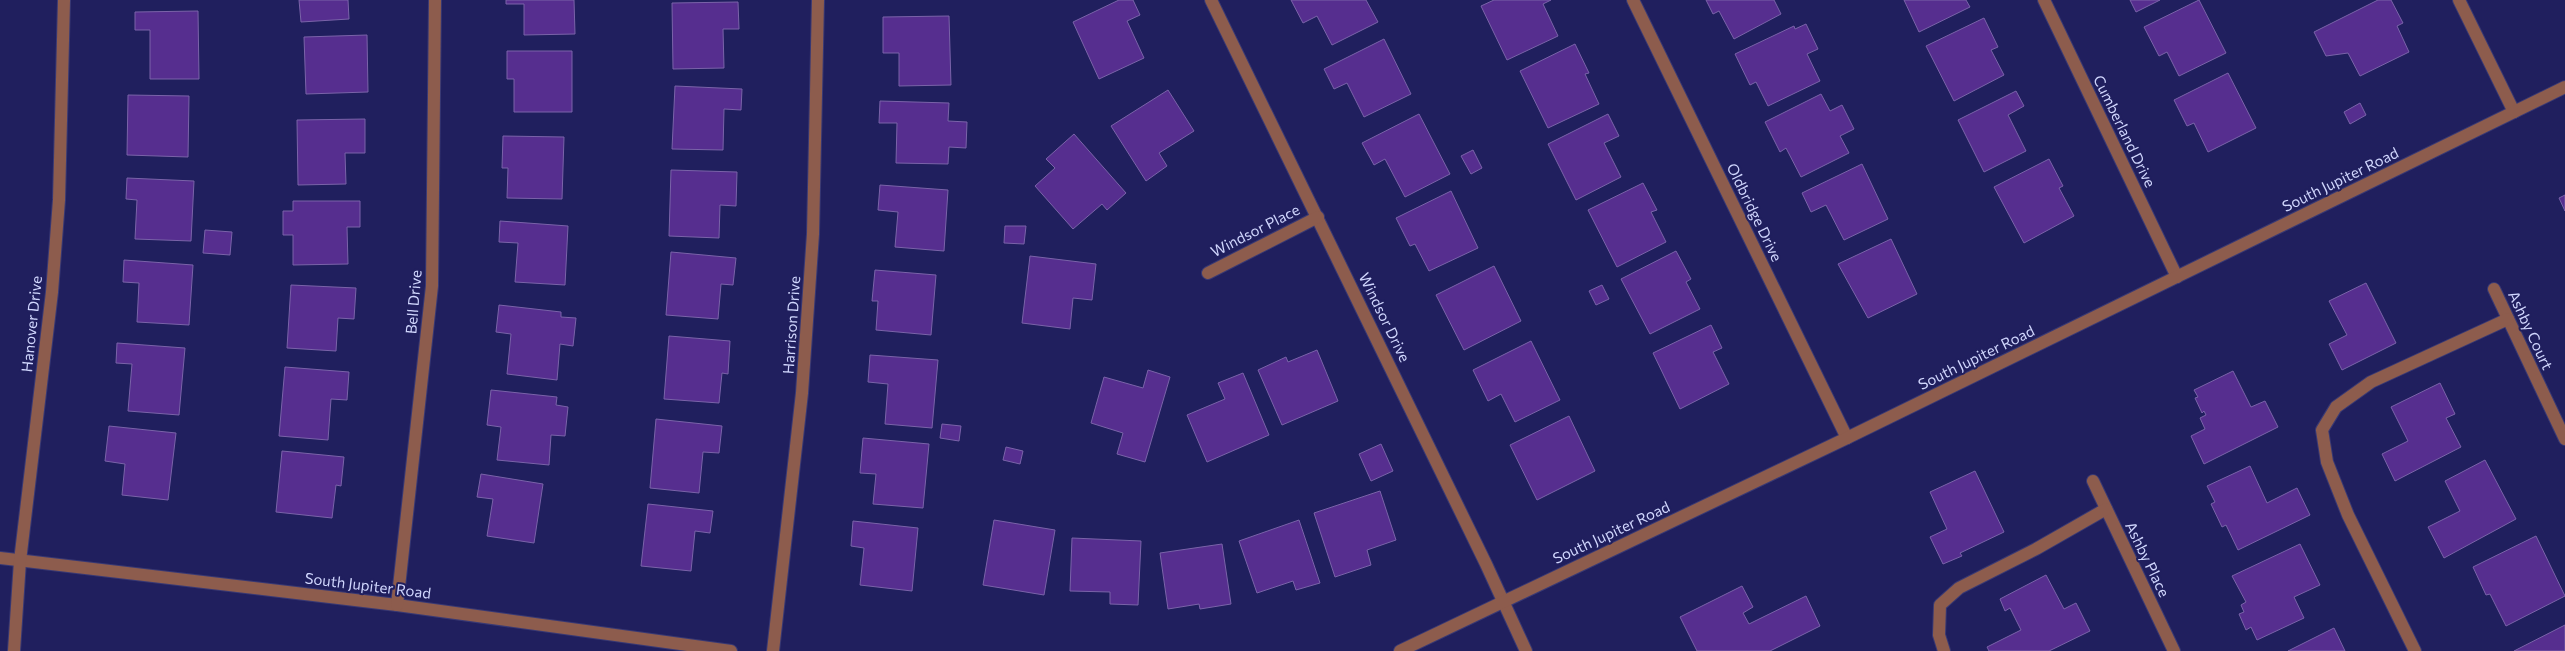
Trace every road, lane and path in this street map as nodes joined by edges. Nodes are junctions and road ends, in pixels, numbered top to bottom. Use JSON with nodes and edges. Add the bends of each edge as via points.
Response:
{"nodes":[{"id":1,"x":64,"y":0,"type":"edge"},
{"id":2,"x":435,"y":0,"type":"edge"},
{"id":3,"x":818,"y":0,"type":"edge"},
{"id":4,"x":1211,"y":0,"type":"edge"},
{"id":5,"x":1633,"y":0,"type":"edge"},
{"id":6,"x":2044,"y":0,"type":"edge"},
{"id":7,"x":2459,"y":0,"type":"edge"},
{"id":8,"x":2565,"y":87,"type":"edge"},
{"id":9,"x":2514,"y":112,"type":"junction"},
{"id":10,"x":1318,"y":217,"type":"junction"},
{"id":11,"x":1208,"y":273,"type":"dead end"},
{"id":12,"x":2177,"y":277,"type":"junction"},
{"id":13,"x":2494,"y":289,"type":"dead end"},
{"id":14,"x":2508,"y":319,"type":"junction"},
{"id":15,"x":1847,"y":438,"type":"junction"},
{"id":16,"x":2565,"y":439,"type":"edge"},
{"id":17,"x":2093,"y":481,"type":"dead end"},
{"id":18,"x":2106,"y":509,"type":"junction"},
{"id":19,"x":0,"y":558,"type":"edge"},
{"id":20,"x":20,"y":560,"type":"junction"},
{"id":21,"x":1504,"y":602,"type":"junction"},
{"id":22,"x":397,"y":605,"type":"junction"},
{"id":23,"x":14,"y":651,"type":"edge"},
{"id":24,"x":731,"y":651,"type":"edge"},
{"id":25,"x":773,"y":651,"type":"edge"},
{"id":26,"x":1400,"y":651,"type":"edge"},
{"id":27,"x":1526,"y":651,"type":"edge"},
{"id":28,"x":1944,"y":651,"type":"edge"},
{"id":29,"x":2174,"y":651,"type":"edge"},
{"id":30,"x":2415,"y":651,"type":"edge"}],
"edges":[{"from":1,"to":20,"type":"street","name":"Hanover Drive","via":[[59,200],[52,292]]},
{"from":2,"to":22,"type":"street","name":"Bell Drive","via":[[432,286]]},
{"from":3,"to":25,"type":"street","name":"Harrison Drive","via":[[813,234],[802,393]]},
{"from":4,"to":10,"type":"street","name":"Windsor Drive"},
{"from":5,"to":15,"type":"street","name":"Oldbridge Drive"},
{"from":6,"to":12,"type":"street","name":"Cumberland Drive"},
{"from":7,"to":9,"type":"street"},
{"from":8,"to":9,"type":"street","name":"South Jupiter Road"},
{"from":9,"to":12,"type":"street","name":"South Jupiter Road"},
{"from":10,"to":11,"type":"street","name":"Windsor Place"},
{"from":10,"to":21,"type":"street","name":"Windsor Drive"},
{"from":12,"to":15,"type":"street","name":"South Jupiter Road"},
{"from":13,"to":14,"type":"street","name":"Ashby Court"},
{"from":14,"to":16,"type":"street","name":"Ashby Court"},
{"from":14,"to":30,"type":"street","via":[[2371,382],[2336,407],[2322,430],[2327,462],[2348,515]]},
{"from":15,"to":21,"type":"street","name":"South Jupiter Road"},
{"from":17,"to":18,"type":"street","name":"Ashby Place"},
{"from":18,"to":28,"type":"street","via":[[1959,588],[1940,605],[1939,635]]},
{"from":18,"to":29,"type":"street","name":"Ashby Place"},
{"from":19,"to":20,"type":"street","name":"South Jupiter Road"},
{"from":20,"to":22,"type":"street","name":"South Jupiter Road"},
{"from":20,"to":23,"type":"street","name":"Hanover Drive"},
{"from":21,"to":26,"type":"street","name":"South Jupiter Road"},
{"from":21,"to":27,"type":"street","name":"Windsor Drive"},
{"from":22,"to":24,"type":"street","name":"South Jupiter Road"}]}
